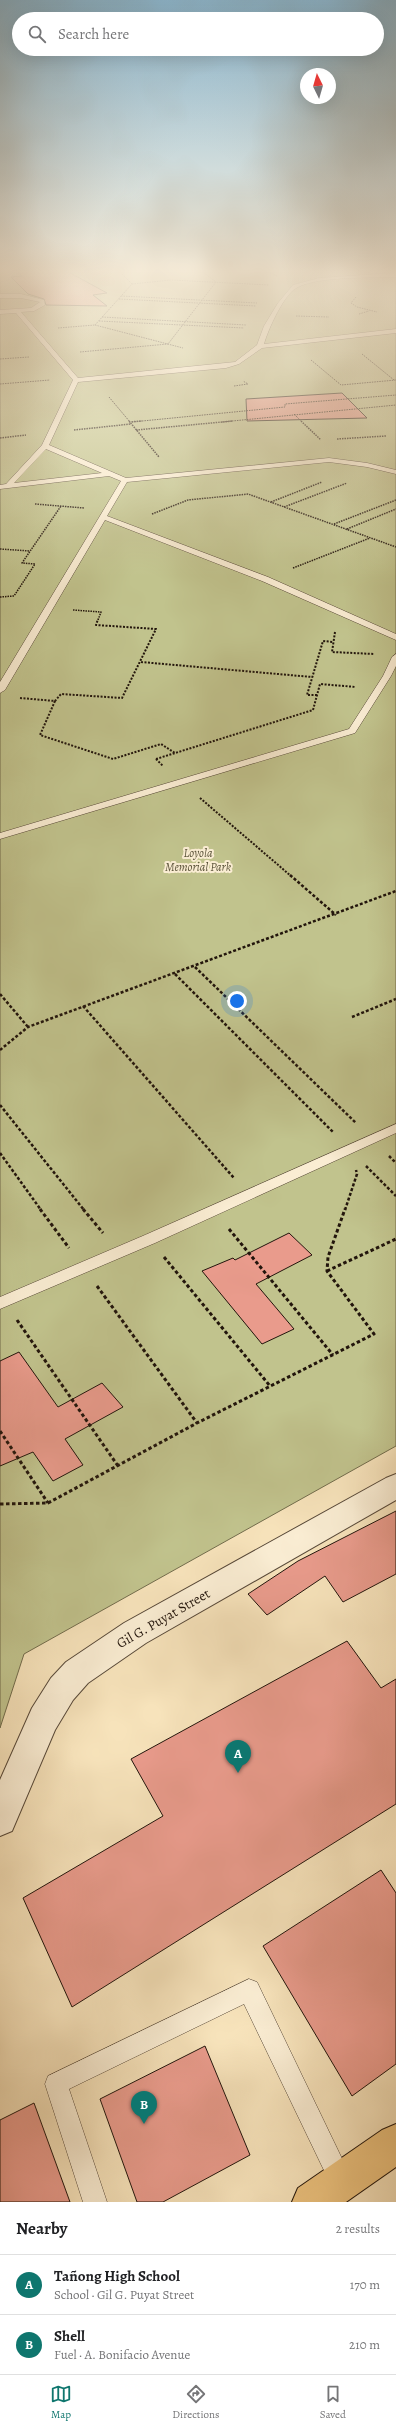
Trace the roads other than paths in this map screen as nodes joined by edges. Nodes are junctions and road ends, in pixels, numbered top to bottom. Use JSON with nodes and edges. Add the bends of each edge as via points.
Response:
{"nodes":[{"id":1,"x":69,"y":372,"type":"edge"},
{"id":2,"x":168,"y":372,"type":"edge"},
{"id":3,"x":75,"y":379,"type":"junction"},
{"id":4,"x":45,"y":446,"type":"junction"},
{"id":5,"x":396,"y":472,"type":"edge"},
{"id":6,"x":110,"y":474,"type":"junction"},
{"id":7,"x":125,"y":480,"type":"junction"},
{"id":8,"x":8,"y":486,"type":"junction"},
{"id":9,"x":0,"y":487,"type":"edge"},
{"id":10,"x":106,"y":513,"type":"junction"},
{"id":11,"x":396,"y":637,"type":"edge"},
{"id":12,"x":396,"y":657,"type":"edge"},
{"id":13,"x":0,"y":690,"type":"edge"},
{"id":14,"x":0,"y":836,"type":"edge"},
{"id":15,"x":396,"y":1128,"type":"edge"},
{"id":16,"x":2,"y":1302,"type":"edge"},
{"id":17,"x":396,"y":1486,"type":"edge"},
{"id":18,"x":0,"y":1818,"type":"edge"},
{"id":19,"x":396,"y":2144,"type":"edge"},
{"id":20,"x":327,"y":2192,"type":"edge"},
{"id":21,"x":95,"y":2202,"type":"edge"}],
"edges":[{"from":1,"to":3,"type":"lane"},
{"from":2,"to":3,"type":"lane"},
{"from":3,"to":4,"type":"lane"},
{"from":4,"to":6,"type":"lane"},
{"from":4,"to":8,"type":"lane"},
{"from":5,"to":7,"type":"lane","via":[[329,460]]},
{"from":6,"to":7,"type":"lane"},
{"from":6,"to":8,"type":"lane"},
{"from":7,"to":10,"type":"lane"},
{"from":8,"to":9,"type":"lane"},
{"from":10,"to":11,"type":"lane","via":[[126,524],[265,579]]},
{"from":10,"to":13,"type":"lane"},
{"from":12,"to":14,"type":"lane","via":[[352,731]]},
{"from":15,"to":16,"type":"lane","via":[[150,1239]]},
{"from":17,"to":18,"type":"street","name":"Gil G. Puyat Street","via":[[135,1633],[96,1658],[63,1687],[44,1717]]},
{"from":19,"to":20,"type":"main road"},
{"from":20,"to":21,"type":"lane","via":[[249,1990],[56,2084]]}]}
